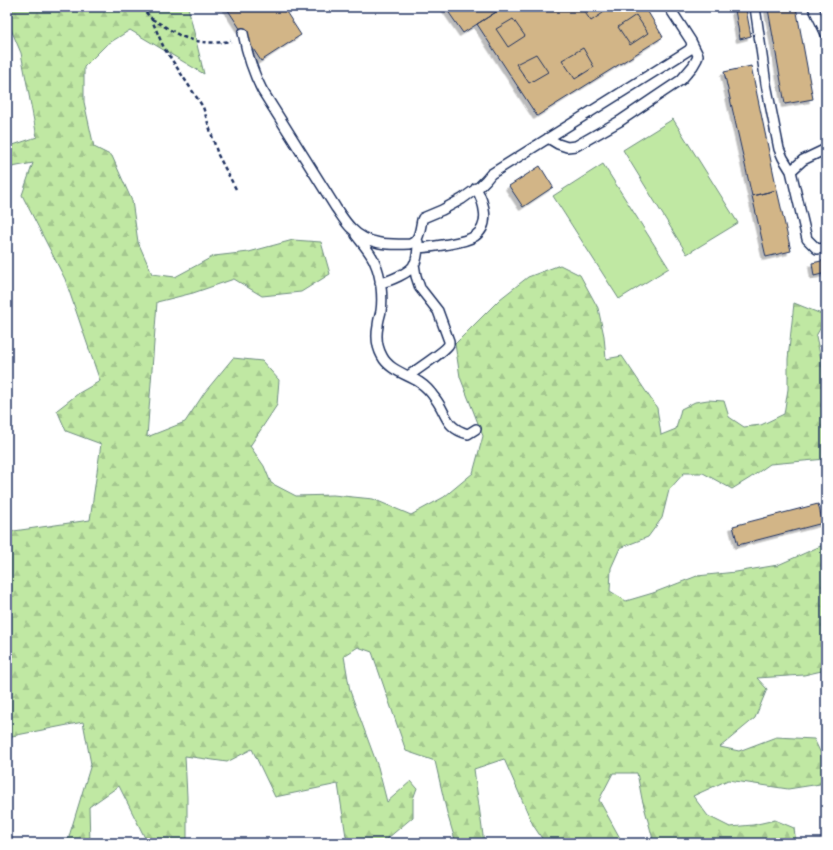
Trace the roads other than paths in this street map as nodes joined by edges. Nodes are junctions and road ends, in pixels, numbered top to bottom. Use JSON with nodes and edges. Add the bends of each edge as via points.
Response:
{"nodes":[{"id":1,"x":669,"y":7,"type":"edge"},
{"id":2,"x":755,"y":7,"type":"edge"},
{"id":3,"x":813,"y":7,"type":"edge"},
{"id":4,"x":243,"y":33,"type":"road end"},
{"id":5,"x":826,"y":34,"type":"edge"},
{"id":6,"x":691,"y":41,"type":"junction"},
{"id":7,"x":548,"y":138,"type":"junction"},
{"id":8,"x":826,"y":149,"type":"edge"},
{"id":9,"x":791,"y":171,"type":"junction"},
{"id":10,"x":476,"y":188,"type":"junction"},
{"id":11,"x":352,"y":229,"type":"junction"},
{"id":12,"x":419,"y":235,"type":"junction"},
{"id":13,"x":418,"y":248,"type":"junction"},
{"id":14,"x":826,"y":248,"type":"edge"},
{"id":15,"x":414,"y":264,"type":"junction"},
{"id":16,"x":380,"y":282,"type":"junction"},
{"id":17,"x":408,"y":376,"type":"junction"},
{"id":18,"x":476,"y":430,"type":"dead end"}],
"edges":[{"from":1,"to":6,"type":"lane"},
{"from":2,"to":9,"type":"lane","via":[[779,149]]},
{"from":3,"to":5,"type":"lane"},
{"from":4,"to":11,"type":"lane","via":[[246,50],[262,90],[336,208]]},
{"from":6,"to":7,"type":"lane","via":[[692,46],[689,50]]},
{"from":6,"to":7,"type":"lane","via":[[698,54],[697,59],[681,80],[669,89],[576,146],[567,147]]},
{"from":7,"to":10,"type":"lane","via":[[491,174]]},
{"from":8,"to":9,"type":"lane","via":[[802,160]]},
{"from":9,"to":14,"type":"lane","via":[[807,239],[817,249]]},
{"from":10,"to":12,"type":"lane","via":[[462,199],[423,218]]},
{"from":10,"to":13,"type":"lane","via":[[485,215],[484,223],[477,235],[465,240]]},
{"from":11,"to":12,"type":"lane","via":[[366,239],[380,244],[410,244],[414,243]]},
{"from":11,"to":16,"type":"lane","via":[[375,262]]},
{"from":12,"to":13,"type":"lane"},
{"from":13,"to":15,"type":"lane"},
{"from":15,"to":16,"type":"lane","via":[[398,277]]},
{"from":15,"to":17,"type":"lane","via":[[420,288],[438,311],[450,341],[442,351]]},
{"from":16,"to":17,"type":"lane","via":[[382,298],[377,338],[379,351],[390,366]]},
{"from":17,"to":18,"type":"lane","via":[[420,383],[437,400],[448,422],[457,430],[468,434]]}]}
